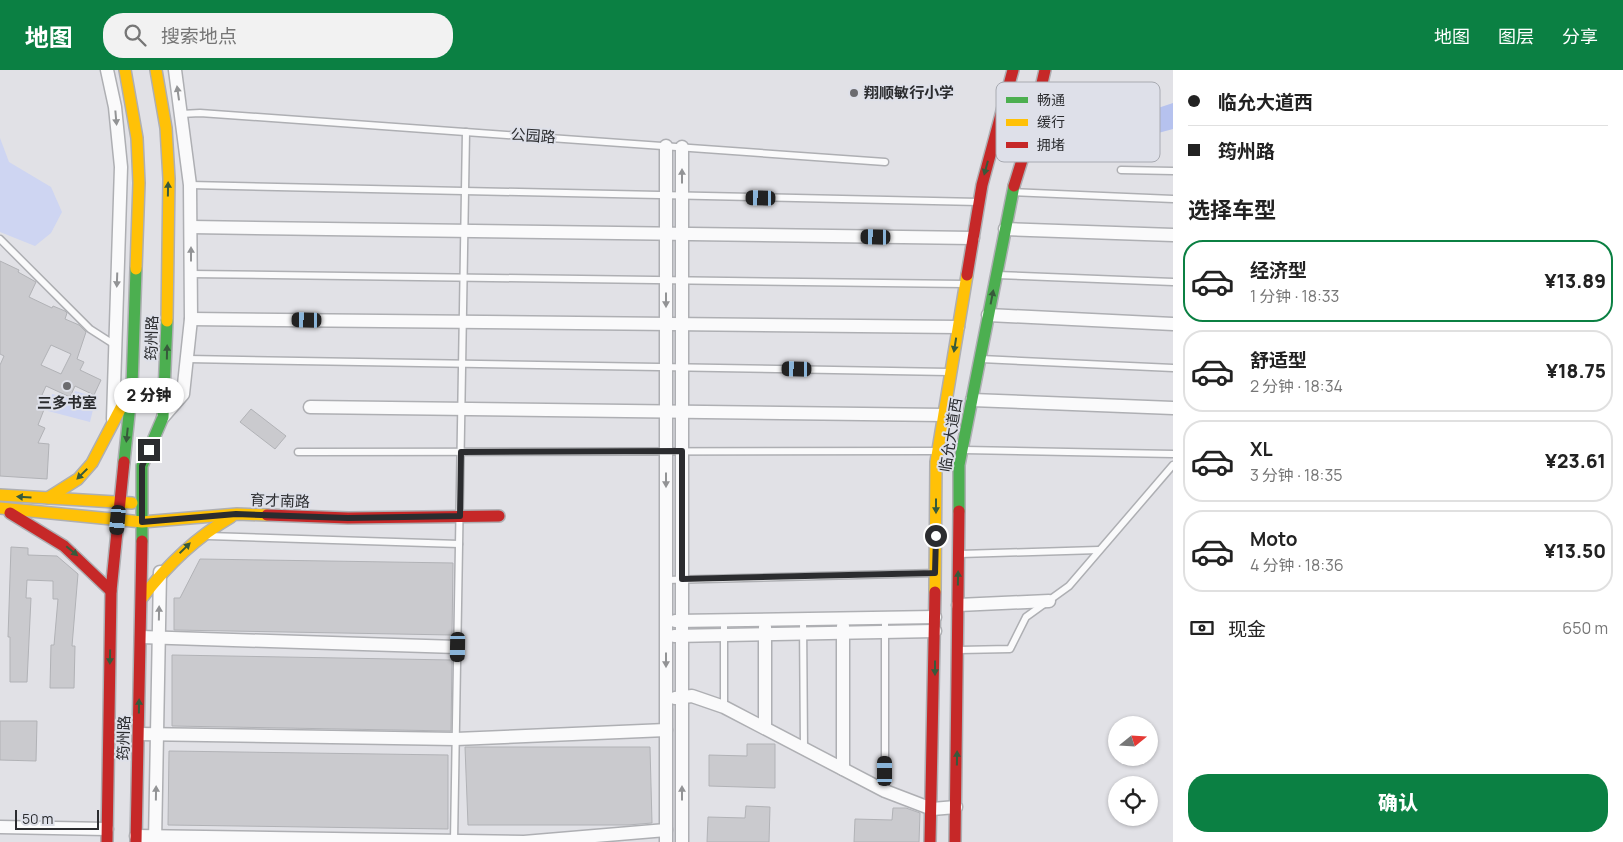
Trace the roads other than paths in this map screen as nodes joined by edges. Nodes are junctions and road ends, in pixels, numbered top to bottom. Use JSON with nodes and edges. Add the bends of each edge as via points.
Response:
{"nodes":[{"id":1,"x":107,"y":70,"type":"edge"},
{"id":2,"x":125,"y":70,"type":"edge"},
{"id":3,"x":156,"y":70,"type":"edge"},
{"id":4,"x":175,"y":70,"type":"edge"},
{"id":5,"x":181,"y":114,"type":"junction"},
{"id":6,"x":466,"y":132,"type":"junction"},
{"id":7,"x":996,"y":136,"type":"edge"},
{"id":8,"x":666,"y":146,"type":"junction"},
{"id":9,"x":682,"y":147,"type":"junction"},
{"id":10,"x":885,"y":162,"type":"dead end"},
{"id":11,"x":1021,"y":162,"type":"edge"},
{"id":12,"x":1121,"y":170,"type":"dead end"},
{"id":13,"x":1173,"y":171,"type":"edge"},
{"id":14,"x":190,"y":185,"type":"junction"},
{"id":15,"x":465,"y":191,"type":"junction"},
{"id":16,"x":1012,"y":192,"type":"junction"},
{"id":17,"x":666,"y":195,"type":"junction"},
{"id":18,"x":682,"y":196,"type":"junction"},
{"id":19,"x":1173,"y":199,"type":"edge"},
{"id":20,"x":979,"y":202,"type":"junction"},
{"id":21,"x":191,"y":227,"type":"junction"},
{"id":22,"x":1005,"y":229,"type":"junction"},
{"id":23,"x":464,"y":231,"type":"junction"},
{"id":24,"x":666,"y":234,"type":"junction"},
{"id":25,"x":682,"y":234,"type":"junction"},
{"id":26,"x":1173,"y":235,"type":"edge"},
{"id":27,"x":973,"y":238,"type":"junction"},
{"id":28,"x":0,"y":239,"type":"edge"},
{"id":29,"x":191,"y":274,"type":"junction"},
{"id":30,"x":996,"y":275,"type":"junction"},
{"id":31,"x":464,"y":278,"type":"junction"},
{"id":32,"x":666,"y":280,"type":"junction"},
{"id":33,"x":682,"y":280,"type":"junction"},
{"id":34,"x":1173,"y":282,"type":"edge"},
{"id":35,"x":966,"y":284,"type":"junction"},
{"id":36,"x":988,"y":315,"type":"junction"},
{"id":37,"x":191,"y":319,"type":"junction"},
{"id":38,"x":463,"y":322,"type":"junction"},
{"id":39,"x":666,"y":324,"type":"junction"},
{"id":40,"x":682,"y":324,"type":"junction"},
{"id":41,"x":1173,"y":324,"type":"edge"},
{"id":42,"x":958,"y":327,"type":"junction"},
{"id":43,"x":115,"y":345,"type":"junction"},
{"id":44,"x":980,"y":358,"type":"junction"},
{"id":45,"x":188,"y":359,"type":"junction"},
{"id":46,"x":462,"y":364,"type":"junction"},
{"id":47,"x":666,"y":367,"type":"junction"},
{"id":48,"x":682,"y":367,"type":"junction"},
{"id":49,"x":1173,"y":368,"type":"edge"},
{"id":50,"x":951,"y":372,"type":"junction"},
{"id":51,"x":132,"y":386,"type":"junction"},
{"id":52,"x":972,"y":400,"type":"junction"},
{"id":53,"x":310,"y":407,"type":"dead end"},
{"id":54,"x":1173,"y":408,"type":"edge"},
{"id":55,"x":462,"y":409,"type":"junction"},
{"id":56,"x":666,"y":412,"type":"junction"},
{"id":57,"x":682,"y":412,"type":"junction"},
{"id":58,"x":944,"y":415,"type":"junction"},
{"id":59,"x":163,"y":417,"type":"junction"},
{"id":60,"x":112,"y":427,"type":"junction"},
{"id":61,"x":962,"y":450,"type":"junction"},
{"id":62,"x":682,"y":451,"type":"junction"},
{"id":63,"x":938,"y":451,"type":"junction"},
{"id":64,"x":298,"y":452,"type":"dead end"},
{"id":65,"x":461,"y":452,"type":"junction"},
{"id":66,"x":666,"y":452,"type":"junction"},
{"id":67,"x":1173,"y":454,"type":"edge"},
{"id":68,"x":1173,"y":465,"type":"edge"},
{"id":69,"x":0,"y":495,"type":"edge"},
{"id":70,"x":48,"y":498,"type":"junction"},
{"id":71,"x":120,"y":502,"type":"junction"},
{"id":72,"x":142,"y":504,"type":"junction"},
{"id":73,"x":0,"y":508,"type":"edge"},
{"id":74,"x":236,"y":514,"type":"junction"},
{"id":75,"x":460,"y":516,"type":"junction"},
{"id":76,"x":500,"y":516,"type":"dead end"},
{"id":77,"x":118,"y":520,"type":"junction"},
{"id":78,"x":142,"y":522,"type":"junction"},
{"id":79,"x":200,"y":535,"type":"junction"},
{"id":80,"x":459,"y":544,"type":"junction"},
{"id":81,"x":1099,"y":550,"type":"junction"},
{"id":82,"x":958,"y":554,"type":"junction"},
{"id":83,"x":160,"y":572,"type":"junction"},
{"id":84,"x":935,"y":573,"type":"junction"},
{"id":85,"x":682,"y":579,"type":"junction"},
{"id":86,"x":666,"y":580,"type":"junction"},
{"id":87,"x":111,"y":591,"type":"junction"},
{"id":88,"x":142,"y":598,"type":"junction"},
{"id":89,"x":1049,"y":601,"type":"junction"},
{"id":90,"x":958,"y":605,"type":"junction"},
{"id":91,"x":935,"y":617,"type":"junction"},
{"id":92,"x":843,"y":618,"type":"junction"},
{"id":93,"x":885,"y":618,"type":"junction"},
{"id":94,"x":803,"y":619,"type":"junction"},
{"id":95,"x":724,"y":620,"type":"junction"},
{"id":96,"x":765,"y":620,"type":"junction"},
{"id":97,"x":666,"y":621,"type":"junction"},
{"id":98,"x":682,"y":621,"type":"junction"},
{"id":99,"x":935,"y":631,"type":"junction"},
{"id":100,"x":843,"y":632,"type":"junction"},
{"id":101,"x":885,"y":632,"type":"junction"},
{"id":102,"x":803,"y":633,"type":"junction"},
{"id":103,"x":765,"y":634,"type":"junction"},
{"id":104,"x":724,"y":635,"type":"junction"},
{"id":105,"x":666,"y":636,"type":"junction"},
{"id":106,"x":682,"y":636,"type":"junction"},
{"id":107,"x":141,"y":637,"type":"junction"},
{"id":108,"x":159,"y":638,"type":"junction"},
{"id":109,"x":458,"y":647,"type":"junction"},
{"id":110,"x":958,"y":650,"type":"junction"},
{"id":111,"x":682,"y":696,"type":"junction"},
{"id":112,"x":666,"y":700,"type":"junction"},
{"id":113,"x":724,"y":707,"type":"junction"},
{"id":114,"x":765,"y":728,"type":"junction"},
{"id":115,"x":666,"y":730,"type":"junction"},
{"id":116,"x":139,"y":734,"type":"junction"},
{"id":117,"x":157,"y":735,"type":"junction"},
{"id":118,"x":456,"y":739,"type":"junction"},
{"id":119,"x":804,"y":749,"type":"junction"},
{"id":120,"x":843,"y":769,"type":"junction"},
{"id":121,"x":885,"y":791,"type":"junction"},
{"id":122,"x":956,"y":807,"type":"junction"},
{"id":123,"x":932,"y":809,"type":"junction"},
{"id":124,"x":0,"y":827,"type":"edge"},
{"id":125,"x":107,"y":829,"type":"junction"},
{"id":126,"x":666,"y":836,"type":"edge"},
{"id":127,"x":136,"y":839,"type":"edge"},
{"id":128,"x":155,"y":839,"type":"edge"},
{"id":129,"x":454,"y":841,"type":"edge"},
{"id":130,"x":107,"y":842,"type":"edge"},
{"id":131,"x":682,"y":842,"type":"edge"},
{"id":132,"x":930,"y":842,"type":"edge"},
{"id":133,"x":955,"y":842,"type":"edge"}],
"edges":[{"from":1,"to":43,"type":"street","one_way":true,"via":[[115,107],[121,166]]},
{"from":2,"to":51,"type":"main road","name":"筠州路","via":[[137,138],[139,183]]},
{"from":59,"to":3,"type":"main road","name":"筠州路","one_way":true,"via":[[169,179],[166,128]]},
{"from":5,"to":4,"type":"street","one_way":true},
{"from":5,"to":6,"type":"lane","name":"公园路"},
{"from":5,"to":14,"type":"street"},
{"from":6,"to":8,"type":"lane","name":"公园路"},
{"from":6,"to":15,"type":"lane"},
{"from":7,"to":20,"type":"main road","name":"临允大道西","one_way":true},
{"from":8,"to":9,"type":"lane","name":"公园路"},
{"from":8,"to":17,"type":"street"},
{"from":9,"to":10,"type":"lane","name":"公园路"},
{"from":18,"to":9,"type":"street","one_way":true},
{"from":11,"to":16,"type":"main road","name":"临允大道西"},
{"from":12,"to":13,"type":"lane"},
{"from":14,"to":15,"type":"lane"},
{"from":14,"to":21,"type":"street"},
{"from":15,"to":17,"type":"lane"},
{"from":15,"to":23,"type":"lane"},
{"from":16,"to":19,"type":"lane"},
{"from":16,"to":22,"type":"main road","name":"临允大道西"},
{"from":17,"to":18,"type":"lane"},
{"from":17,"to":24,"type":"street"},
{"from":18,"to":20,"type":"lane"},
{"from":18,"to":25,"type":"street"},
{"from":20,"to":27,"type":"main road","name":"临允大道西"},
{"from":21,"to":23,"type":"street"},
{"from":29,"to":21,"type":"street","one_way":true},
{"from":22,"to":26,"type":"street"},
{"from":22,"to":30,"type":"main road","name":"临允大道西"},
{"from":23,"to":24,"type":"street"},
{"from":23,"to":31,"type":"lane"},
{"from":24,"to":25,"type":"street"},
{"from":24,"to":32,"type":"street"},
{"from":25,"to":27,"type":"street"},
{"from":25,"to":33,"type":"street"},
{"from":27,"to":35,"type":"main road","name":"临允大道西"},
{"from":28,"to":43,"type":"lane","via":[[90,329]]},
{"from":29,"to":31,"type":"lane"},
{"from":29,"to":37,"type":"street"},
{"from":30,"to":34,"type":"lane"},
{"from":36,"to":30,"type":"main road","name":"临允大道西","one_way":true},
{"from":31,"to":32,"type":"lane"},
{"from":31,"to":38,"type":"lane"},
{"from":32,"to":33,"type":"lane"},
{"from":32,"to":39,"type":"street","one_way":true},
{"from":33,"to":35,"type":"lane"},
{"from":33,"to":40,"type":"street"},
{"from":35,"to":42,"type":"main road","name":"临允大道西"},
{"from":36,"to":41,"type":"street"},
{"from":36,"to":44,"type":"main road","name":"临允大道西"},
{"from":37,"to":38,"type":"street"},
{"from":37,"to":45,"type":"street"},
{"from":38,"to":39,"type":"street"},
{"from":38,"to":46,"type":"lane"},
{"from":39,"to":40,"type":"street"},
{"from":39,"to":47,"type":"street"},
{"from":40,"to":42,"type":"street"},
{"from":40,"to":48,"type":"street"},
{"from":42,"to":50,"type":"main road","name":"临允大道西","one_way":true},
{"from":43,"to":60,"type":"street"},
{"from":44,"to":49,"type":"lane"},
{"from":44,"to":52,"type":"main road","name":"临允大道西"},
{"from":45,"to":46,"type":"lane"},
{"from":45,"to":59,"type":"street","via":[[183,394]]},
{"from":46,"to":47,"type":"lane"},
{"from":46,"to":55,"type":"lane"},
{"from":47,"to":48,"type":"lane"},
{"from":47,"to":56,"type":"street"},
{"from":48,"to":50,"type":"lane"},
{"from":48,"to":57,"type":"street"},
{"from":50,"to":58,"type":"main road","name":"临允大道西"},
{"from":51,"to":60,"type":"main road"},
{"from":51,"to":71,"type":"main road","name":"筠州路","one_way":true},
{"from":52,"to":54,"type":"street"},
{"from":52,"to":61,"type":"main road","name":"临允大道西"},
{"from":53,"to":55,"type":"street"},
{"from":55,"to":56,"type":"street"},
{"from":55,"to":65,"type":"lane"},
{"from":56,"to":57,"type":"street"},
{"from":56,"to":66,"type":"street"},
{"from":57,"to":58,"type":"street"},
{"from":57,"to":62,"type":"street"},
{"from":58,"to":63,"type":"main road","name":"临允大道西"},
{"from":59,"to":72,"type":"main road","name":"筠州路","via":[[142,466]]},
{"from":60,"to":70,"type":"main road","one_way":true,"via":[[92,463],[78,478]]},
{"from":61,"to":67,"type":"lane"},
{"from":61,"to":82,"type":"main road","name":"临允大道西"},
{"from":62,"to":63,"type":"lane"},
{"from":62,"to":66,"type":"lane"},
{"from":62,"to":85,"type":"street"},
{"from":63,"to":84,"type":"main road","name":"临允大道西","one_way":true},
{"from":64,"to":65,"type":"lane"},
{"from":65,"to":66,"type":"lane"},
{"from":65,"to":75,"type":"lane"},
{"from":66,"to":86,"type":"street","one_way":true},
{"from":68,"to":81,"type":"lane"},
{"from":70,"to":69,"type":"main road","one_way":true},
{"from":70,"to":71,"type":"main road"},
{"from":71,"to":72,"type":"main road"},
{"from":71,"to":77,"type":"main road","name":"筠州路"},
{"from":72,"to":78,"type":"main road","name":"筠州路"},
{"from":73,"to":77,"type":"main road","name":"育才南路"},
{"from":73,"to":87,"type":"main road","one_way":true,"via":[[50,534],[95,572]]},
{"from":74,"to":75,"type":"main road","name":"育才南路","via":[[348,518]]},
{"from":74,"to":78,"type":"main road","name":"育才南路"},
{"from":74,"to":79,"type":"main road"},
{"from":75,"to":76,"type":"main road","name":"育才南路"},
{"from":75,"to":80,"type":"lane"},
{"from":77,"to":78,"type":"main road","name":"育才南路"},
{"from":77,"to":87,"type":"main road","name":"筠州路"},
{"from":78,"to":88,"type":"main road","name":"筠州路"},
{"from":79,"to":80,"type":"lane"},
{"from":83,"to":79,"type":"main road","one_way":true},
{"from":80,"to":109,"type":"lane"},
{"from":81,"to":82,"type":"lane"},
{"from":81,"to":89,"type":"lane","via":[[1069,586]]},
{"from":90,"to":82,"type":"main road","name":"临允大道西","one_way":true},
{"from":83,"to":88,"type":"main road"},
{"from":108,"to":83,"type":"street","one_way":true},
{"from":84,"to":85,"type":"lane"},
{"from":84,"to":91,"type":"main road","name":"临允大道西"},
{"from":85,"to":86,"type":"lane"},
{"from":85,"to":98,"type":"street"},
{"from":86,"to":97,"type":"street"},
{"from":87,"to":88,"type":"main road","via":[[119,584],[128,583],[135,586]]},
{"from":87,"to":125,"type":"main road","name":"筠州路","one_way":true},
{"from":88,"to":107,"type":"main road","name":"筠州路"},
{"from":89,"to":90,"type":"street"},
{"from":89,"to":110,"type":"lane","via":[[1026,617],[1010,649]]},
{"from":90,"to":110,"type":"main road","name":"临允大道西"},
{"from":91,"to":93,"type":"street"},
{"from":91,"to":99,"type":"main road","name":"临允大道西"},
{"from":92,"to":93,"type":"street"},
{"from":92,"to":94,"type":"street"},
{"from":92,"to":100,"type":"street"},
{"from":93,"to":101,"type":"lane"},
{"from":94,"to":96,"type":"street"},
{"from":94,"to":102,"type":"lane"},
{"from":95,"to":96,"type":"street"},
{"from":95,"to":98,"type":"street"},
{"from":95,"to":104,"type":"lane"},
{"from":96,"to":103,"type":"street"},
{"from":97,"to":98,"type":"street"},
{"from":97,"to":105,"type":"street"},
{"from":98,"to":106,"type":"street"},
{"from":99,"to":101,"type":"street"},
{"from":99,"to":123,"type":"main road","name":"临允大道西","one_way":true},
{"from":100,"to":101,"type":"street"},
{"from":100,"to":102,"type":"street"},
{"from":100,"to":120,"type":"street"},
{"from":101,"to":121,"type":"lane"},
{"from":102,"to":103,"type":"street"},
{"from":102,"to":119,"type":"lane"},
{"from":103,"to":104,"type":"street"},
{"from":103,"to":114,"type":"street"},
{"from":104,"to":106,"type":"street"},
{"from":104,"to":113,"type":"lane"},
{"from":105,"to":106,"type":"street"},
{"from":105,"to":112,"type":"street","one_way":true},
{"from":106,"to":111,"type":"street"},
{"from":107,"to":108,"type":"street"},
{"from":116,"to":107,"type":"main road","name":"筠州路","one_way":true},
{"from":108,"to":109,"type":"street"},
{"from":108,"to":117,"type":"street"},
{"from":109,"to":118,"type":"lane"},
{"from":122,"to":110,"type":"main road","name":"临允大道西","one_way":true},
{"from":111,"to":112,"type":"street"},
{"from":111,"to":113,"type":"street","via":[[692,696]]},
{"from":131,"to":111,"type":"street","one_way":true},
{"from":112,"to":115,"type":"street"},
{"from":113,"to":114,"type":"street"},
{"from":114,"to":119,"type":"street"},
{"from":115,"to":118,"type":"street"},
{"from":115,"to":126,"type":"street"},
{"from":116,"to":117,"type":"street"},
{"from":116,"to":127,"type":"main road","name":"筠州路"},
{"from":117,"to":118,"type":"street"},
{"from":128,"to":117,"type":"street","one_way":true},
{"from":118,"to":129,"type":"lane"},
{"from":119,"to":120,"type":"street"},
{"from":120,"to":121,"type":"street"},
{"from":121,"to":123,"type":"street"},
{"from":122,"to":123,"type":"street"},
{"from":122,"to":133,"type":"main road","name":"临允大道西"},
{"from":123,"to":132,"type":"main road","name":"临允大道西"},
{"from":124,"to":125,"type":"street"},
{"from":125,"to":130,"type":"main road","name":"筠州路"},
{"from":126,"to":129,"type":"street","via":[[524,842]]},
{"from":127,"to":128,"type":"street"},
{"from":128,"to":129,"type":"street"}]}
